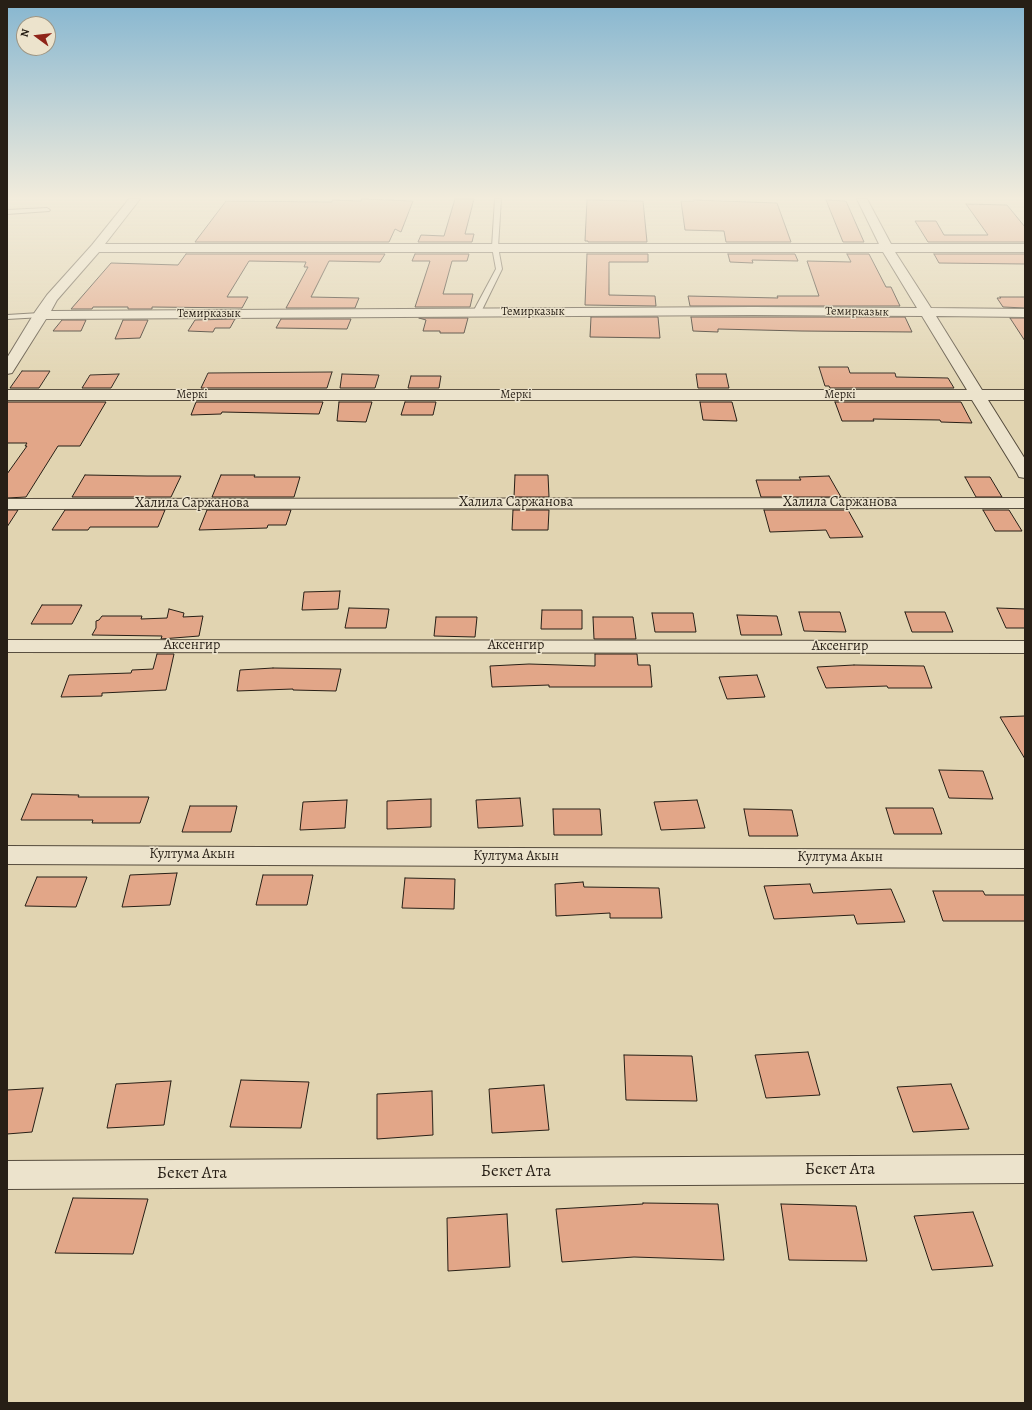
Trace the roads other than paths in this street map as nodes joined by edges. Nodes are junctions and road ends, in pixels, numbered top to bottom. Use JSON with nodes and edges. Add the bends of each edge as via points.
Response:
{"nodes":[{"id":1,"x":81,"y":265,"type":"edge"},
{"id":2,"x":498,"y":265,"type":"edge"},
{"id":3,"x":897,"y":265,"type":"edge"},
{"id":4,"x":477,"y":312,"type":"junction"},
{"id":5,"x":1025,"y":312,"type":"edge"},
{"id":6,"x":927,"y":313,"type":"junction"},
{"id":7,"x":40,"y":315,"type":"junction"},
{"id":8,"x":7,"y":317,"type":"edge"},
{"id":9,"x":7,"y":370,"type":"edge"},
{"id":10,"x":7,"y":395,"type":"edge"},
{"id":11,"x":977,"y":395,"type":"junction"},
{"id":12,"x":1025,"y":395,"type":"edge"},
{"id":13,"x":1025,"y":473,"type":"edge"},
{"id":14,"x":1025,"y":503,"type":"edge"},
{"id":15,"x":7,"y":504,"type":"edge"},
{"id":16,"x":7,"y":646,"type":"edge"},
{"id":17,"x":1025,"y":647,"type":"edge"},
{"id":18,"x":7,"y":855,"type":"edge"},
{"id":19,"x":1025,"y":859,"type":"edge"},
{"id":20,"x":1025,"y":1169,"type":"edge"},
{"id":21,"x":7,"y":1175,"type":"edge"}],
"edges":[{"from":1,"to":7,"type":"street"},
{"from":2,"to":4,"type":"lane","via":[[499,270]]},
{"from":3,"to":6,"type":"street"},
{"from":4,"to":6,"type":"street","name":"Темирказык"},
{"from":4,"to":7,"type":"street","name":"Темирказык"},
{"from":5,"to":6,"type":"street","name":"Темирказык"},
{"from":6,"to":11,"type":"street"},
{"from":7,"to":8,"type":"lane"},
{"from":7,"to":9,"type":"street"},
{"from":10,"to":11,"type":"street","name":"Меркі"},
{"from":11,"to":12,"type":"street","name":"Меркі"},
{"from":11,"to":13,"type":"street"},
{"from":14,"to":15,"type":"street","name":"Халила Саржанова"},
{"from":16,"to":17,"type":"street","name":"Аксенгир"},
{"from":18,"to":19,"type":"street","name":"Култума Акын"},
{"from":20,"to":21,"type":"street","name":"Бекет Ата"}]}
